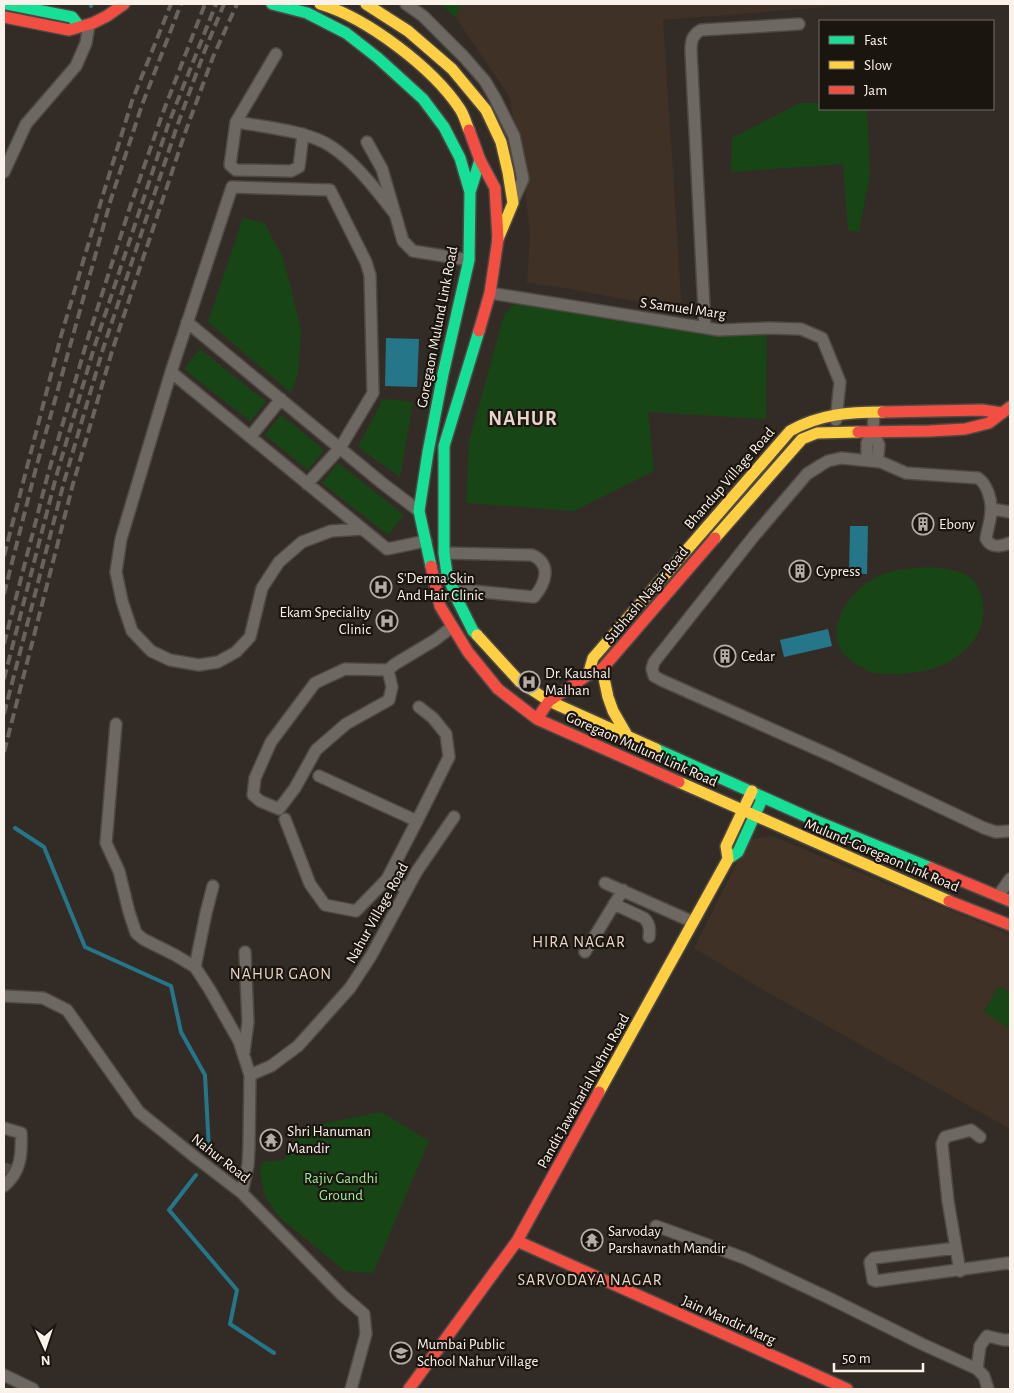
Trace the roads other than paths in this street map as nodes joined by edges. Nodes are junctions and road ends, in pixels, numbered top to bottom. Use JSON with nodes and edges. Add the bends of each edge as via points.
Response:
{"nodes":[{"id":1,"x":7,"y":4,"type":"edge"},
{"id":2,"x":124,"y":4,"type":"edge"},
{"id":3,"x":275,"y":4,"type":"edge"},
{"id":4,"x":320,"y":4,"type":"edge"},
{"id":5,"x":366,"y":4,"type":"edge"},
{"id":6,"x":406,"y":4,"type":"edge"},
{"id":7,"x":4,"y":17,"type":"edge"},
{"id":8,"x":799,"y":24,"type":"dead end"},
{"id":9,"x":84,"y":26,"type":"junction"},
{"id":10,"x":276,"y":54,"type":"dead end"},
{"id":11,"x":236,"y":122,"type":"junction"},
{"id":12,"x":303,"y":134,"type":"junction"},
{"id":13,"x":367,"y":142,"type":"dead end"},
{"id":14,"x":480,"y":160,"type":"junction"},
{"id":15,"x":4,"y":172,"type":"edge"},
{"id":16,"x":470,"y":192,"type":"junction"},
{"id":17,"x":512,"y":203,"type":"junction"},
{"id":18,"x":396,"y":214,"type":"junction"},
{"id":19,"x":498,"y":239,"type":"junction"},
{"id":20,"x":469,"y":260,"type":"junction"},
{"id":21,"x":490,"y":293,"type":"junction"},
{"id":22,"x":187,"y":322,"type":"junction"},
{"id":23,"x":705,"y":328,"type":"junction"},
{"id":24,"x":172,"y":372,"type":"junction"},
{"id":25,"x":281,"y":400,"type":"junction"},
{"id":26,"x":1006,"y":410,"type":"edge"},
{"id":27,"x":874,"y":412,"type":"junction"},
{"id":28,"x":837,"y":414,"type":"junction"},
{"id":29,"x":834,"y":432,"type":"junction"},
{"id":30,"x":873,"y":432,"type":"junction"},
{"id":31,"x":250,"y":437,"type":"junction"},
{"id":32,"x":802,"y":439,"type":"joint"},
{"id":33,"x":778,"y":445,"type":"junction"},
{"id":34,"x":340,"y":448,"type":"junction"},
{"id":35,"x":789,"y":454,"type":"junction"},
{"id":36,"x":873,"y":455,"type":"dead end"},
{"id":37,"x":755,"y":471,"type":"junction"},
{"id":38,"x":765,"y":481,"type":"junction"},
{"id":39,"x":307,"y":484,"type":"junction"},
{"id":40,"x":992,"y":509,"type":"junction"},
{"id":41,"x":419,"y":511,"type":"junction"},
{"id":42,"x":1010,"y":512,"type":"edge"},
{"id":43,"x":716,"y":515,"type":"junction"},
{"id":44,"x":727,"y":524,"type":"junction"},
{"id":45,"x":362,"y":529,"type":"junction"},
{"id":46,"x":426,"y":541,"type":"junction"},
{"id":47,"x":1010,"y":543,"type":"edge"},
{"id":48,"x":444,"y":553,"type":"junction"},
{"id":49,"x":678,"y":559,"type":"junction"},
{"id":50,"x":688,"y":568,"type":"junction"},
{"id":51,"x":657,"y":583,"type":"junction"},
{"id":52,"x":453,"y":589,"type":"junction"},
{"id":53,"x":668,"y":591,"type":"junction"},
{"id":54,"x":626,"y":619,"type":"junction"},
{"id":55,"x":452,"y":626,"type":"junction"},
{"id":56,"x":637,"y":628,"type":"junction"},
{"id":57,"x":602,"y":669,"type":"junction"},
{"id":58,"x":388,"y":670,"type":"junction"},
{"id":59,"x":588,"y":675,"type":"junction"},
{"id":60,"x":548,"y":701,"type":"junction"},
{"id":61,"x":419,"y":707,"type":"dead end"},
{"id":62,"x":537,"y":719,"type":"junction"},
{"id":63,"x":116,"y":724,"type":"dead end"},
{"id":64,"x":628,"y":737,"type":"junction"},
{"id":65,"x":319,"y":776,"type":"dead end"},
{"id":66,"x":752,"y":791,"type":"junction"},
{"id":67,"x":764,"y":797,"type":"junction"},
{"id":68,"x":742,"y":810,"type":"junction"},
{"id":69,"x":754,"y":816,"type":"junction"},
{"id":70,"x":454,"y":817,"type":"dead end"},
{"id":71,"x":285,"y":819,"type":"dead end"},
{"id":72,"x":417,"y":821,"type":"junction"},
{"id":73,"x":1010,"y":831,"type":"edge"},
{"id":74,"x":728,"y":859,"type":"junction"},
{"id":75,"x":1010,"y":878,"type":"edge"},
{"id":76,"x":387,"y":879,"type":"junction"},
{"id":77,"x":605,"y":883,"type":"dead end"},
{"id":78,"x":213,"y":886,"type":"dead end"},
{"id":79,"x":407,"y":889,"type":"junction"},
{"id":80,"x":623,"y":890,"type":"junction"},
{"id":81,"x":1006,"y":897,"type":"edge"},
{"id":82,"x":614,"y":904,"type":"junction"},
{"id":83,"x":652,"y":904,"type":"junction"},
{"id":84,"x":644,"y":918,"type":"junction"},
{"id":85,"x":693,"y":922,"type":"junction"},
{"id":86,"x":1010,"y":925,"type":"edge"},
{"id":87,"x":649,"y":938,"type":"dead end"},
{"id":88,"x":245,"y":952,"type":"dead end"},
{"id":89,"x":585,"y":952,"type":"dead end"},
{"id":90,"x":195,"y":967,"type":"junction"},
{"id":91,"x":4,"y":996,"type":"edge"},
{"id":92,"x":244,"y":1056,"type":"junction"},
{"id":93,"x":250,"y":1075,"type":"junction"},
{"id":94,"x":4,"y":1128,"type":"edge"},
{"id":95,"x":980,"y":1137,"type":"dead end"},
{"id":96,"x":4,"y":1186,"type":"edge"},
{"id":97,"x":242,"y":1193,"type":"junction"},
{"id":98,"x":656,"y":1226,"type":"dead end"},
{"id":99,"x":956,"y":1248,"type":"junction"},
{"id":100,"x":515,"y":1249,"type":"junction"},
{"id":101,"x":1010,"y":1264,"type":"edge"},
{"id":102,"x":550,"y":1268,"type":"dead end"},
{"id":103,"x":568,"y":1270,"type":"junction"},
{"id":104,"x":960,"y":1271,"type":"junction"},
{"id":105,"x":1010,"y":1340,"type":"edge"},
{"id":106,"x":756,"y":1354,"type":"junction"},
{"id":107,"x":977,"y":1369,"type":"junction"},
{"id":108,"x":4,"y":1375,"type":"edge"},
{"id":109,"x":32,"y":1389,"type":"edge"},
{"id":110,"x":353,"y":1389,"type":"edge"},
{"id":111,"x":409,"y":1389,"type":"edge"},
{"id":112,"x":824,"y":1389,"type":"edge"},
{"id":113,"x":847,"y":1389,"type":"edge"},
{"id":114,"x":988,"y":1389,"type":"edge"}],
"edges":[{"from":1,"to":9,"type":"street","via":[[72,16]]},
{"from":2,"to":9,"type":"street"},
{"from":3,"to":16,"type":"street","via":[[307,13],[346,33],[422,99],[444,127],[460,158]]},
{"from":4,"to":14,"type":"street","via":[[364,24],[408,55],[443,88],[460,110]]},
{"from":5,"to":17,"type":"street","via":[[408,31],[452,69],[486,110],[501,142]]},
{"from":6,"to":17,"type":"street","via":[[423,16],[464,57],[496,98],[514,136],[523,179]]},
{"from":7,"to":9,"type":"street","via":[[69,30]]},
{"from":8,"to":23,"type":"street","via":[[701,30],[692,38]]},
{"from":9,"to":15,"type":"street","via":[[86,43],[76,66],[26,124]]},
{"from":10,"to":11,"type":"street"},
{"from":11,"to":12,"type":"street"},
{"from":11,"to":12,"type":"street","via":[[230,165],[236,170],[291,171],[299,167]]},
{"from":12,"to":18,"type":"street","via":[[332,146]]},
{"from":13,"to":18,"type":"street","via":[[382,169]]},
{"from":14,"to":16,"type":"street","name":"Goregaon Mulund Link Road"},
{"from":14,"to":19,"type":"street","name":"Goregaon Mulund Link Road","via":[[495,188]]},
{"from":16,"to":20,"type":"street","name":"Goregaon Mulund Link Road"},
{"from":17,"to":19,"type":"street"},
{"from":18,"to":20,"type":"street","via":[[403,241],[413,251]]},
{"from":19,"to":21,"type":"street","name":"Goregaon Mulund Link Road"},
{"from":20,"to":41,"type":"street","name":"Goregaon Mulund Link Road","via":[[443,374]]},
{"from":21,"to":23,"type":"street","name":"S Samuel Marg"},
{"from":21,"to":48,"type":"street","name":"Goregaon Mulund Link Road","via":[[444,446]]},
{"from":22,"to":24,"type":"street"},
{"from":22,"to":25,"type":"street"},
{"from":22,"to":34,"type":"street","via":[[232,187],[330,190],[370,275],[373,393]]},
{"from":23,"to":28,"type":"street","name":"S Samuel Marg","via":[[801,329],[822,338],[840,382]]},
{"from":24,"to":31,"type":"street"},
{"from":24,"to":45,"type":"street","via":[[121,539],[116,572],[132,631],[151,651],[170,660],[199,665],[218,662],[236,652],[250,637],[262,588],[278,562],[302,542],[332,531]]},
{"from":25,"to":31,"type":"street"},
{"from":25,"to":34,"type":"street"},
{"from":26,"to":27,"type":"street","name":"Bhandup Village Road"},
{"from":26,"to":30,"type":"street","name":"Bhandup Village Road","via":[[989,423],[965,429]]},
{"from":27,"to":28,"type":"street","name":"Bhandup Village Road"},
{"from":27,"to":30,"type":"street"},
{"from":28,"to":29,"type":"street","name":"S Samuel Marg"},
{"from":28,"to":33,"type":"street","name":"Bhandup Village Road","via":[[790,430]]},
{"from":29,"to":30,"type":"street","name":"Bhandup Village Road"},
{"from":29,"to":32,"type":"street","name":"Bhandup Village Road","via":[[817,433]]},
{"from":30,"to":36,"type":"street","via":[[879,445]]},
{"from":31,"to":39,"type":"street"},
{"from":32,"to":35,"type":"street","name":"Subhash Nagar Road"},
{"from":33,"to":35,"type":"street"},
{"from":33,"to":37,"type":"street","name":"Bhandup Village Road"},
{"from":34,"to":39,"type":"street"},
{"from":34,"to":41,"type":"street"},
{"from":35,"to":38,"type":"street","name":"Subhash Nagar Road"},
{"from":37,"to":38,"type":"street"},
{"from":37,"to":43,"type":"street","name":"Bhandup Village Road"},
{"from":38,"to":44,"type":"street","name":"Subhash Nagar Road"},
{"from":39,"to":45,"type":"street"},
{"from":40,"to":42,"type":"street"},
{"from":40,"to":47,"type":"street","via":[[988,543],[999,547]]},
{"from":40,"to":73,"type":"street","via":[[986,487],[978,478],[906,474],[880,462],[841,458],[828,461],[807,474],[754,536],[654,662],[652,669],[654,676],[661,680],[984,828],[996,832]]},
{"from":41,"to":46,"type":"street","name":"Goregaon Mulund Link Road"},
{"from":43,"to":44,"type":"street"},
{"from":43,"to":49,"type":"street","name":"Bhandup Village Road"},
{"from":44,"to":50,"type":"street","name":"Subhash Nagar Road"},
{"from":45,"to":46,"type":"street","via":[[387,549]]},
{"from":46,"to":55,"type":"street","name":"Goregaon Mulund Link Road","via":[[440,606]]},
{"from":48,"to":52,"type":"street","name":"Goregaon Mulund Link Road"},
{"from":48,"to":52,"type":"street","via":[[532,555],[544,564],[545,577],[534,597]]},
{"from":49,"to":50,"type":"street"},
{"from":49,"to":51,"type":"street","name":"Bhandup Village Road"},
{"from":50,"to":53,"type":"street","name":"Subhash Nagar Road"},
{"from":51,"to":53,"type":"street"},
{"from":51,"to":54,"type":"street","name":"Bhandup Village Road"},
{"from":52,"to":60,"type":"street","name":"Goregaon Mulund Link Road","via":[[473,632],[520,682]]},
{"from":53,"to":56,"type":"street","name":"Subhash Nagar Road"},
{"from":54,"to":56,"type":"street"},
{"from":54,"to":59,"type":"street","name":"Bhandup Village Road","via":[[593,658]]},
{"from":55,"to":58,"type":"street"},
{"from":55,"to":62,"type":"street","name":"Goregaon Mulund Link Road","via":[[498,689]]},
{"from":56,"to":57,"type":"street","name":"Subhash Nagar Road"},
{"from":57,"to":59,"type":"street","name":"Subhash Nagar Road"},
{"from":57,"to":64,"type":"street","via":[[613,711]]},
{"from":58,"to":58,"type":"street","via":[[392,688],[388,700],[346,724],[316,750],[279,809],[253,795],[255,778],[271,742],[315,683],[345,669]]},
{"from":59,"to":60,"type":"street"},
{"from":60,"to":62,"type":"street"},
{"from":60,"to":64,"type":"street","name":"Goregaon Mulund Link Road"},
{"from":61,"to":72,"type":"street","via":[[446,734],[449,757]]},
{"from":62,"to":68,"type":"street","name":"Goregaon Mulund Link Road"},
{"from":63,"to":90,"type":"street","via":[[106,843],[119,871],[136,933],[143,940]]},
{"from":64,"to":66,"type":"street","name":"Goregaon Mulund Link Road"},
{"from":65,"to":72,"type":"street"},
{"from":66,"to":67,"type":"street","name":"Mulund-Goregaon Link Road"},
{"from":66,"to":68,"type":"street","name":"Pandit Jawaharlal Nehru Road"},
{"from":67,"to":69,"type":"street"},
{"from":67,"to":81,"type":"street","name":"Mulund-Goregaon Link Road"},
{"from":68,"to":69,"type":"street","name":"Mulund-Goregaon Link Road"},
{"from":68,"to":74,"type":"street","name":"Pandit Jawaharlal Nehru Road","via":[[726,846]]},
{"from":69,"to":74,"type":"street","via":[[738,852]]},
{"from":69,"to":86,"type":"street","name":"Mulund-Goregaon Link Road"},
{"from":70,"to":79,"type":"street","name":"Nahur Village Road"},
{"from":71,"to":76,"type":"street","via":[[310,884],[325,905],[356,910]]},
{"from":72,"to":76,"type":"street"},
{"from":74,"to":85,"type":"street","name":"Pandit Jawaharlal Nehru Road"},
{"from":75,"to":81,"type":"street"},
{"from":76,"to":79,"type":"street"},
{"from":77,"to":80,"type":"street"},
{"from":78,"to":90,"type":"street"},
{"from":79,"to":93,"type":"street","name":"Nahur Village Road","via":[[350,988],[298,1046],[271,1066]]},
{"from":80,"to":82,"type":"street"},
{"from":80,"to":83,"type":"street"},
{"from":82,"to":84,"type":"street"},
{"from":82,"to":89,"type":"street"},
{"from":83,"to":84,"type":"street"},
{"from":83,"to":85,"type":"street"},
{"from":84,"to":87,"type":"street","via":[[648,922]]},
{"from":85,"to":100,"type":"street","name":"Pandit Jawaharlal Nehru Road"},
{"from":88,"to":92,"type":"street","via":[[248,1022]]},
{"from":90,"to":92,"type":"street","via":[[239,1041]]},
{"from":91,"to":97,"type":"street","name":"Nahur Road","via":[[43,998],[66,1010],[139,1112]]},
{"from":92,"to":93,"type":"street"},
{"from":93,"to":97,"type":"street","via":[[248,1156]]},
{"from":94,"to":96,"type":"street","via":[[21,1133],[22,1151],[12,1179]]},
{"from":95,"to":99,"type":"street","via":[[971,1130],[945,1137],[942,1144]]},
{"from":97,"to":110,"type":"street","name":"Nahur Road","via":[[364,1314],[366,1334]]},
{"from":98,"to":107,"type":"street","via":[[744,1258]]},
{"from":99,"to":104,"type":"street"},
{"from":99,"to":104,"type":"street","via":[[874,1258],[870,1262],[872,1276],[876,1281]]},
{"from":100,"to":103,"type":"street","name":"Jain Mandir Marg"},
{"from":100,"to":111,"type":"street","name":"Pandit Jawaharlal Nehru Road"},
{"from":101,"to":104,"type":"street"},
{"from":102,"to":103,"type":"street","name":"Jain Mandir Marg"},
{"from":103,"to":106,"type":"street","name":"Jain Mandir Marg"},
{"from":105,"to":107,"type":"street","via":[[987,1336],[980,1346]]},
{"from":106,"to":112,"type":"street","name":"Jain Mandir Marg"},
{"from":106,"to":113,"type":"street","name":"Jain Mandir Marg"},
{"from":107,"to":114,"type":"street","via":[[984,1376]]},
{"from":108,"to":109,"type":"street"}]}
